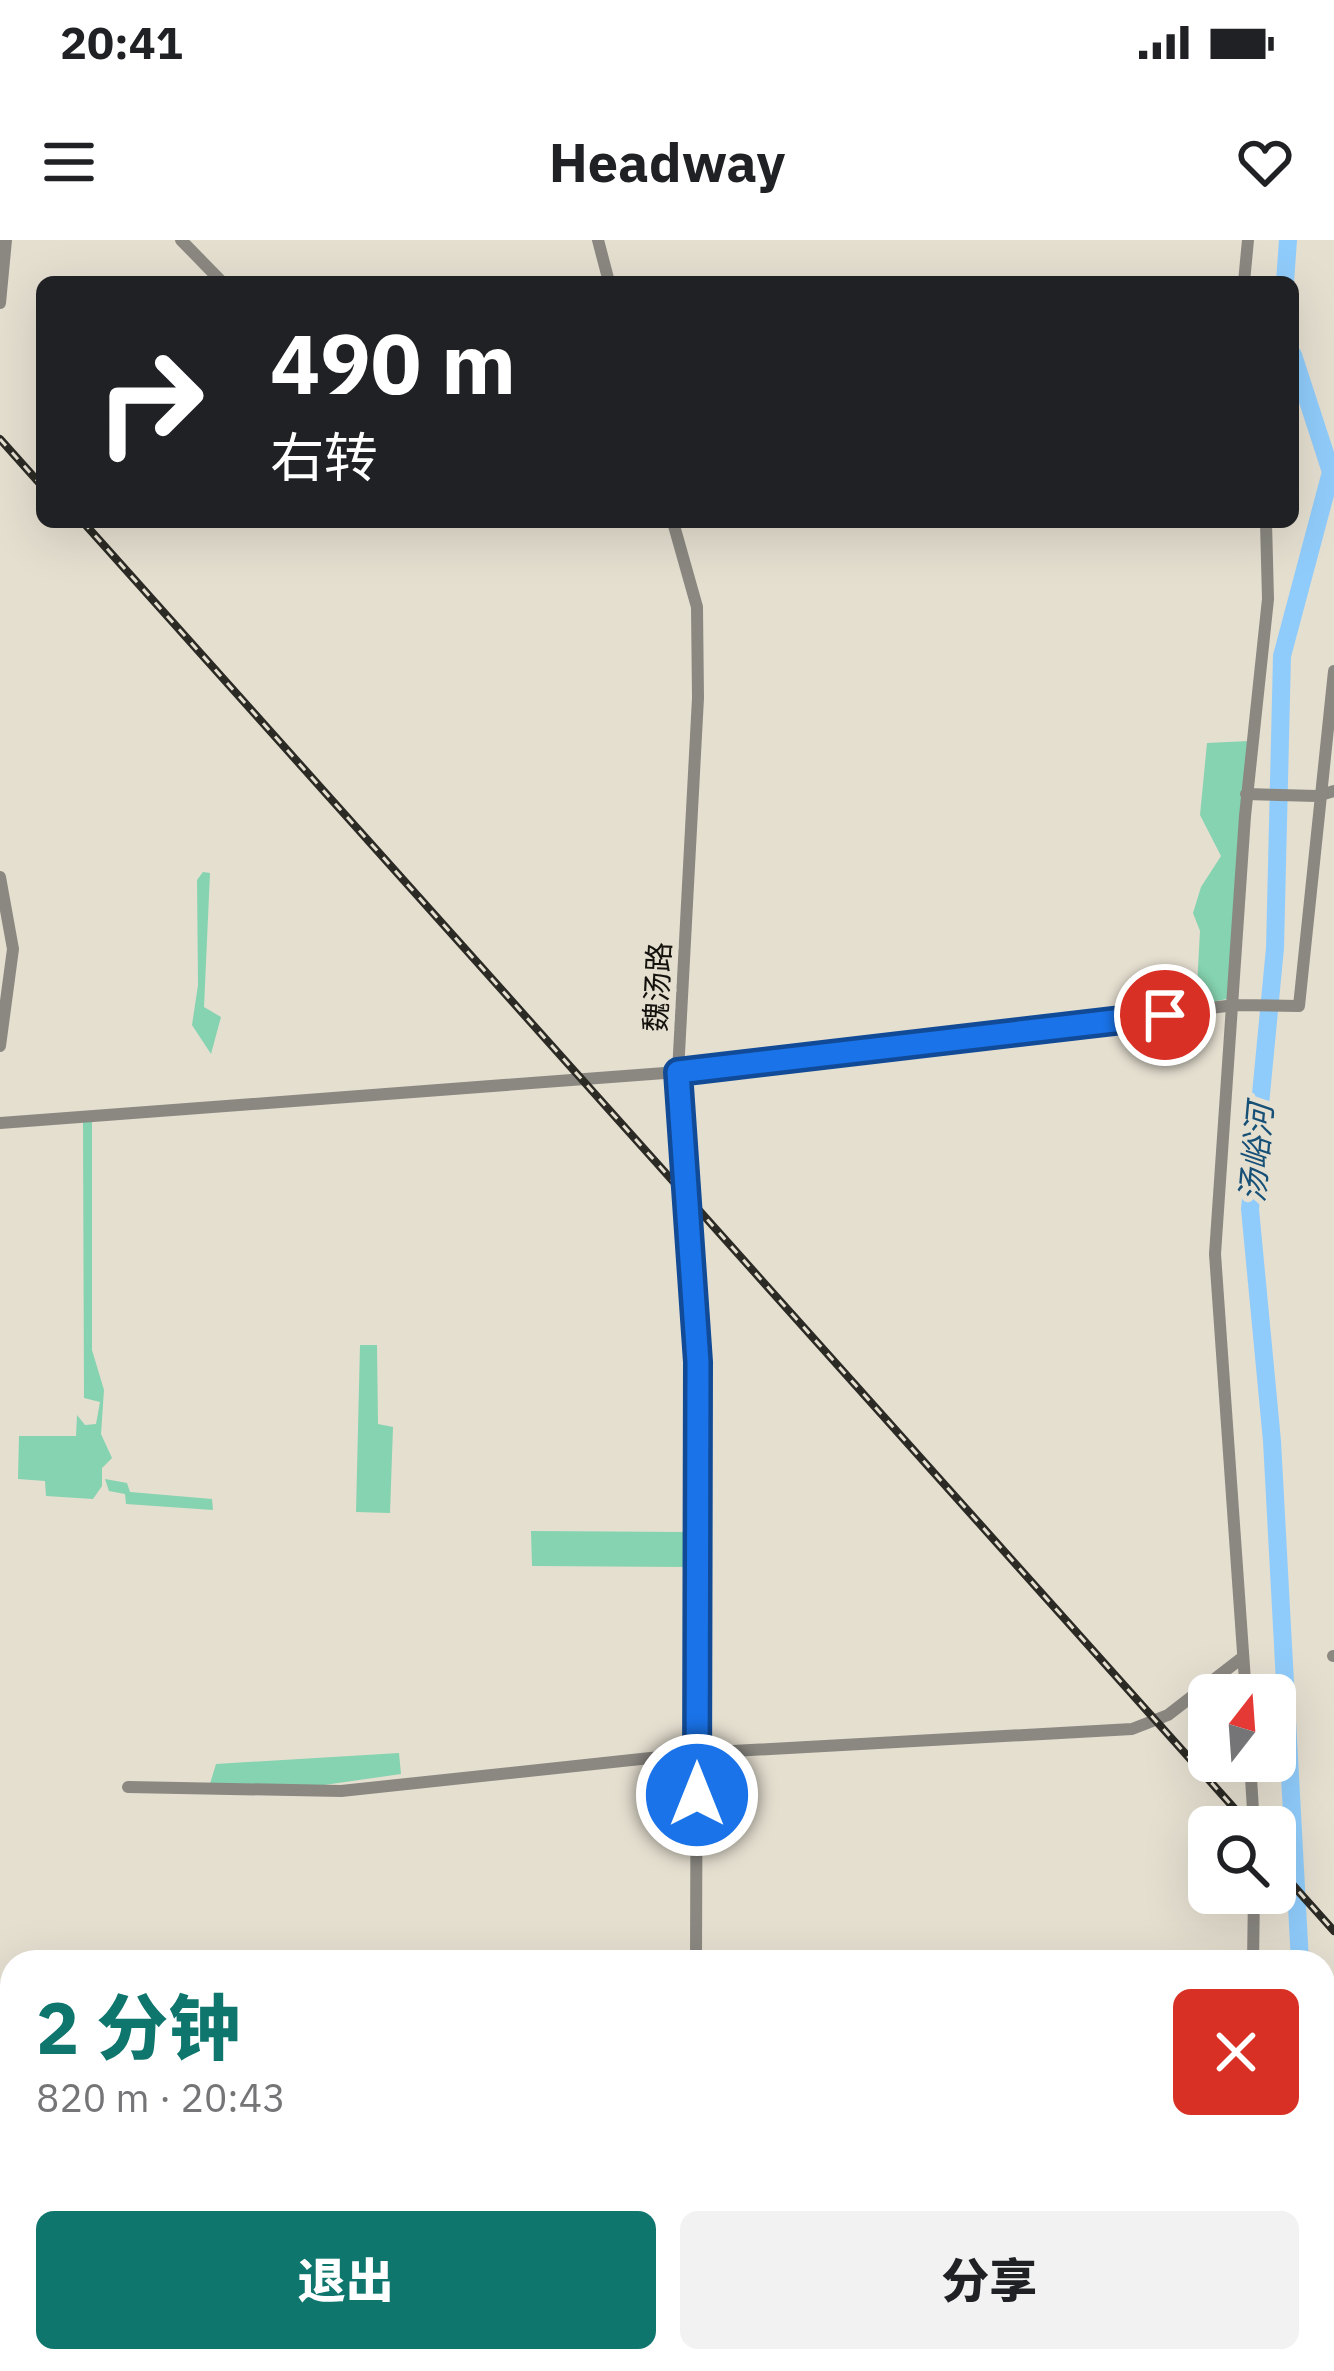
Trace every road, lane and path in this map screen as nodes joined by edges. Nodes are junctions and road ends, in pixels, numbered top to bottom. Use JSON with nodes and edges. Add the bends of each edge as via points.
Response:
{"nodes":[{"id":1,"x":6,"y":240,"type":"edge"},
{"id":2,"x":182,"y":240,"type":"edge"},
{"id":3,"x":598,"y":240,"type":"edge"},
{"id":4,"x":1248,"y":240,"type":"edge"},
{"id":5,"x":216,"y":276,"type":"edge"},
{"id":6,"x":607,"y":276,"type":"edge"},
{"id":7,"x":1245,"y":276,"type":"edge"},
{"id":8,"x":0,"y":303,"type":"edge"},
{"id":9,"x":675,"y":528,"type":"edge"},
{"id":10,"x":1265,"y":528,"type":"edge"},
{"id":11,"x":1334,"y":671,"type":"edge"},
{"id":12,"x":1334,"y":791,"type":"edge"},
{"id":13,"x":1246,"y":794,"type":"junction"},
{"id":14,"x":1317,"y":796,"type":"junction"},
{"id":15,"x":0,"y":878,"type":"edge"},
{"id":16,"x":1241,"y":1005,"type":"junction"},
{"id":17,"x":0,"y":1046,"type":"edge"},
{"id":18,"x":678,"y":1072,"type":"junction"},
{"id":19,"x":0,"y":1124,"type":"edge"},
{"id":20,"x":1243,"y":1657,"type":"junction"},
{"id":21,"x":1244,"y":1674,"type":"edge"},
{"id":22,"x":697,"y":1754,"type":"junction"},
{"id":23,"x":128,"y":1787,"type":"dead end"},
{"id":24,"x":1253,"y":1914,"type":"edge"},
{"id":25,"x":696,"y":1950,"type":"edge"},
{"id":26,"x":1252,"y":1950,"type":"edge"}],
"edges":[{"from":1,"to":8,"type":"street"},
{"from":2,"to":5,"type":"street"},
{"from":3,"to":6,"type":"street"},
{"from":4,"to":7,"type":"street"},
{"from":9,"to":18,"type":"street","name":"魏汤路","via":[[697,607],[698,698]]},
{"from":10,"to":13,"type":"street","via":[[1268,599]]},
{"from":11,"to":14,"type":"street"},
{"from":12,"to":14,"type":"street"},
{"from":13,"to":14,"type":"street"},
{"from":13,"to":16,"type":"street"},
{"from":14,"to":16,"type":"street","via":[[1299,1006]]},
{"from":15,"to":17,"type":"street","via":[[13,949]]},
{"from":16,"to":18,"type":"street"},
{"from":16,"to":20,"type":"street","via":[[1216,1254]]},
{"from":18,"to":19,"type":"street"},
{"from":18,"to":22,"type":"street","name":"魏汤路","via":[[698,1362]]},
{"from":20,"to":21,"type":"street"},
{"from":20,"to":22,"type":"street","via":[[1168,1715],[1132,1729]]},
{"from":22,"to":23,"type":"street","via":[[340,1790]]},
{"from":22,"to":25,"type":"street","name":"魏汤路"},
{"from":24,"to":26,"type":"street"}]}
